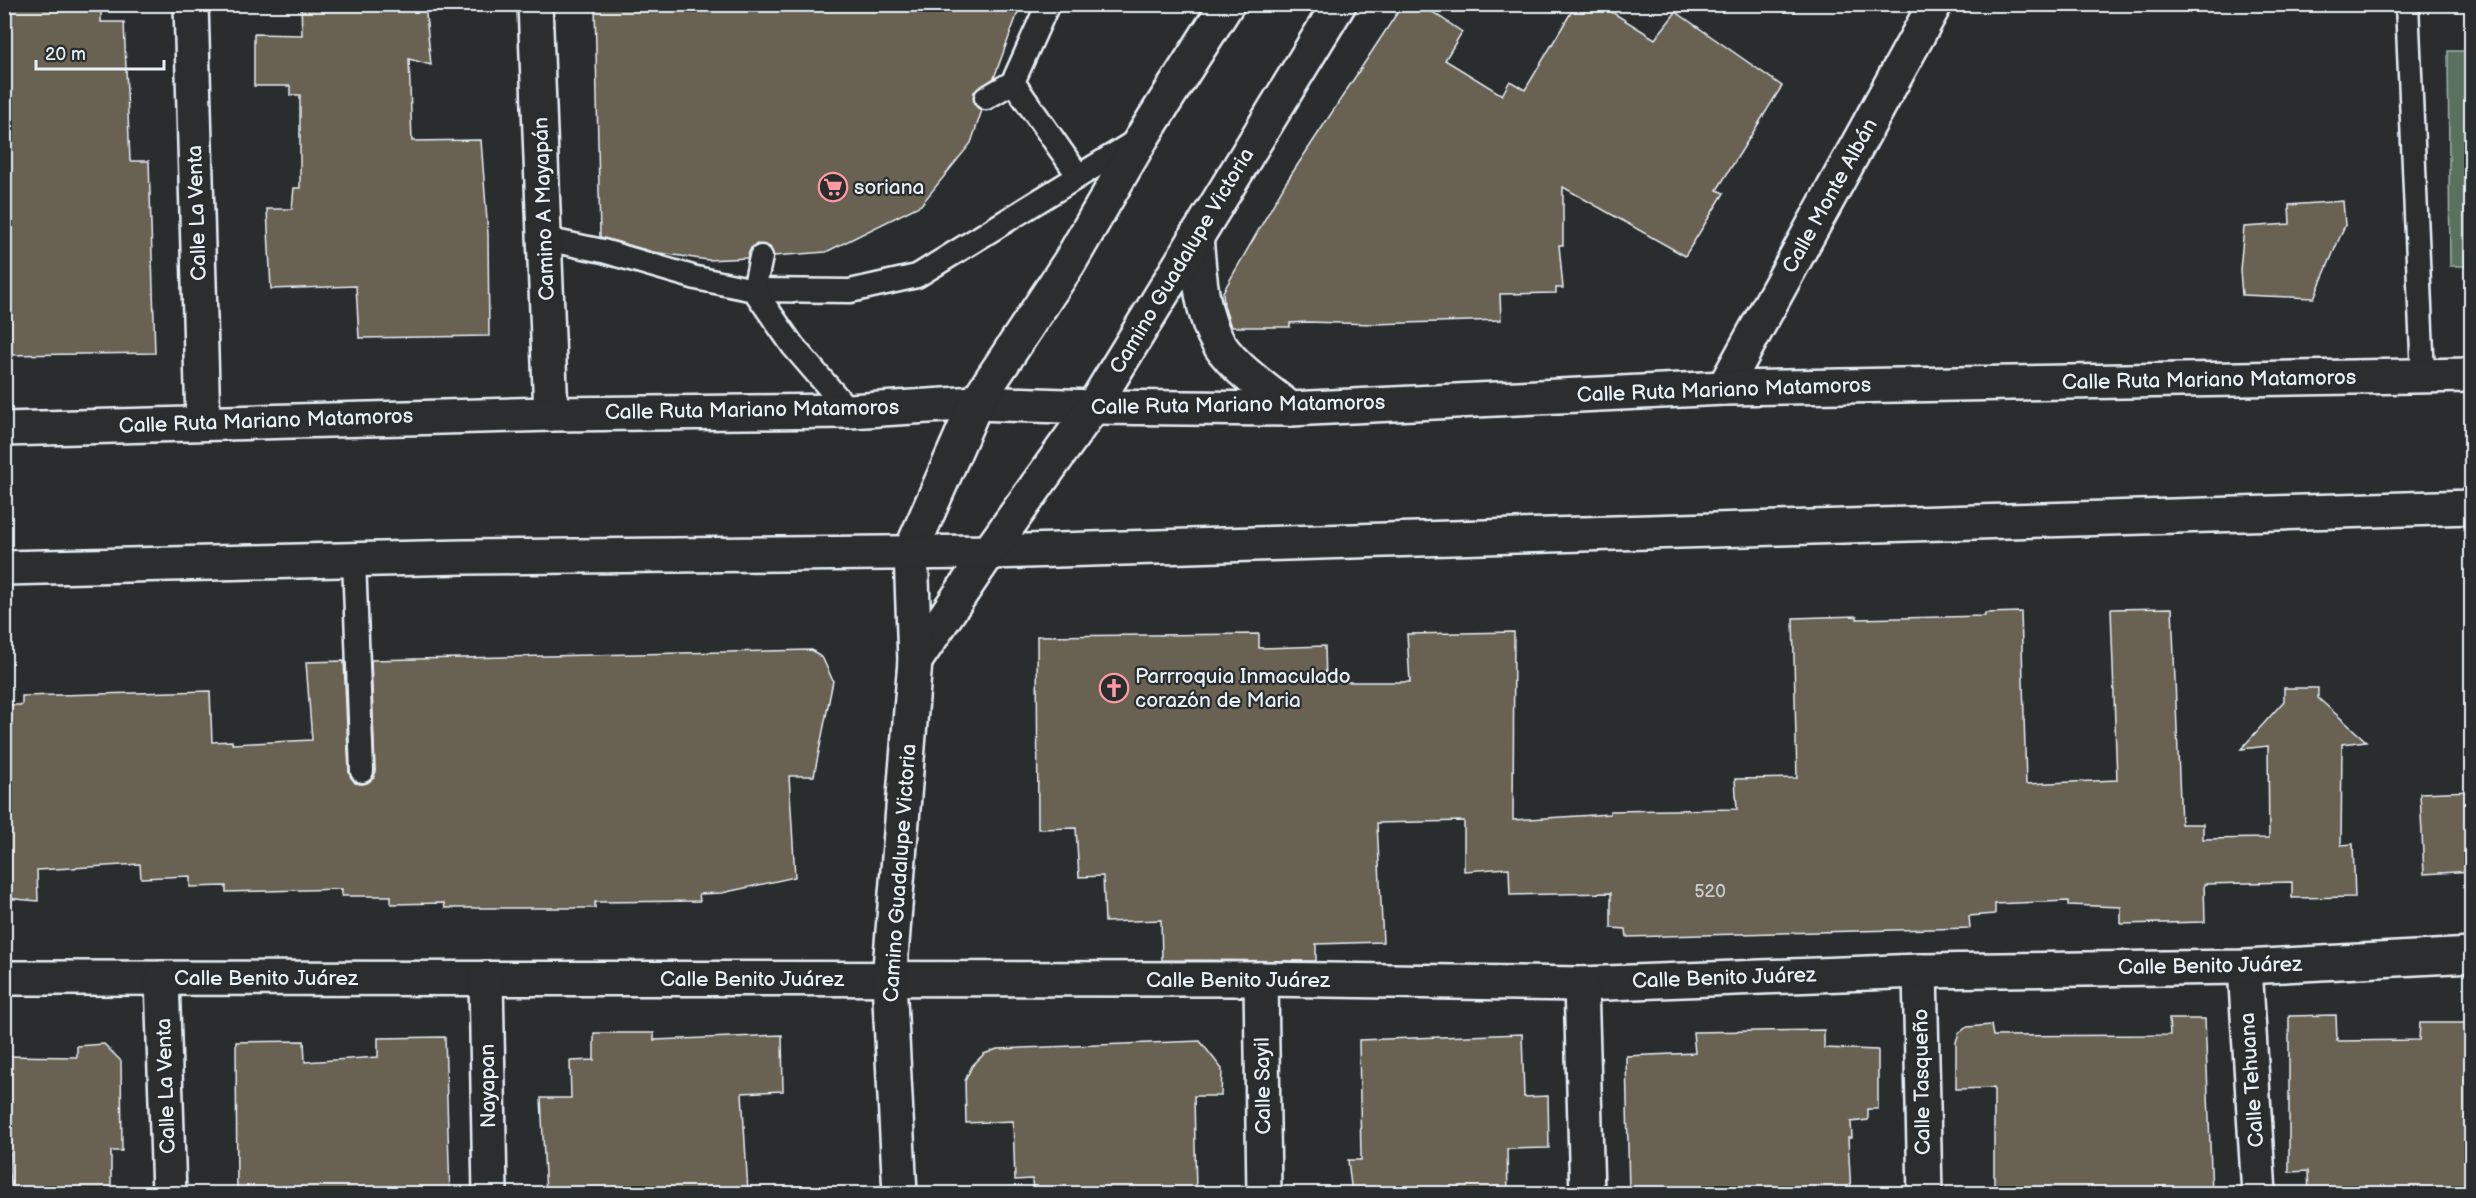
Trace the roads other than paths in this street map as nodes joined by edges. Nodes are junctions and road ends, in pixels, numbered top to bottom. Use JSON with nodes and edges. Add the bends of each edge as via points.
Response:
{"nodes":[{"id":1,"x":191,"y":4,"type":"edge"},
{"id":2,"x":536,"y":4,"type":"edge"},
{"id":3,"x":1048,"y":4,"type":"edge"},
{"id":4,"x":1227,"y":4,"type":"edge"},
{"id":5,"x":1339,"y":4,"type":"edge"},
{"id":6,"x":1935,"y":4,"type":"edge"},
{"id":7,"x":2407,"y":4,"type":"edge"},
{"id":8,"x":1013,"y":82,"type":"junction"},
{"id":9,"x":986,"y":98,"type":"dead end"},
{"id":10,"x":1143,"y":136,"type":"junction"},
{"id":11,"x":1078,"y":175,"type":"junction"},
{"id":12,"x":1196,"y":236,"type":"junction"},
{"id":13,"x":545,"y":239,"type":"junction"},
{"id":14,"x":761,"y":257,"type":"dead end"},
{"id":15,"x":754,"y":290,"type":"junction"},
{"id":16,"x":2472,"y":375,"type":"edge"},
{"id":17,"x":2423,"y":376,"type":"junction"},
{"id":18,"x":1724,"y":387,"type":"junction"},
{"id":19,"x":976,"y":403,"type":"junction"},
{"id":20,"x":1093,"y":407,"type":"junction"},
{"id":21,"x":1290,"y":409,"type":"junction"},
{"id":22,"x":849,"y":411,"type":"junction"},
{"id":23,"x":551,"y":414,"type":"junction"},
{"id":24,"x":203,"y":422,"type":"junction"},
{"id":25,"x":4,"y":429,"type":"edge"},
{"id":26,"x":2472,"y":507,"type":"edge"},
{"id":27,"x":911,"y":551,"type":"junction"},
{"id":28,"x":989,"y":552,"type":"junction"},
{"id":29,"x":354,"y":560,"type":"junction"},
{"id":30,"x":4,"y":568,"type":"edge"},
{"id":31,"x":915,"y":661,"type":"junction"},
{"id":32,"x":362,"y":771,"type":"dead end"},
{"id":33,"x":2472,"y":955,"type":"edge"},
{"id":34,"x":2244,"y":967,"type":"junction"},
{"id":35,"x":1920,"y":971,"type":"junction"},
{"id":36,"x":4,"y":978,"type":"edge"},
{"id":37,"x":162,"y":978,"type":"junction"},
{"id":38,"x":486,"y":978,"type":"junction"},
{"id":39,"x":1261,"y":979,"type":"junction"},
{"id":40,"x":889,"y":980,"type":"junction"},
{"id":41,"x":1581,"y":984,"type":"junction"},
{"id":42,"x":169,"y":1194,"type":"edge"},
{"id":43,"x":490,"y":1194,"type":"edge"},
{"id":44,"x":900,"y":1194,"type":"edge"},
{"id":45,"x":1264,"y":1194,"type":"edge"},
{"id":46,"x":1587,"y":1194,"type":"edge"},
{"id":47,"x":1925,"y":1194,"type":"edge"},
{"id":48,"x":2259,"y":1194,"type":"edge"}],
"edges":[{"from":1,"to":24,"type":"main road","name":"Calle La Venta"},
{"from":2,"to":13,"type":"main road","name":"Camino A Mayapán"},
{"from":3,"to":8,"type":"lane"},
{"from":4,"to":10,"type":"main road","name":"Camino Guadalupe Victoria"},
{"from":5,"to":12,"type":"main road","name":"Camino Guadalupe Victoria"},
{"from":6,"to":18,"type":"main road","name":"Calle Monte Albán"},
{"from":7,"to":17,"type":"lane"},
{"from":8,"to":9,"type":"lane"},
{"from":8,"to":11,"type":"lane"},
{"from":10,"to":11,"type":"lane"},
{"from":10,"to":19,"type":"main road","name":"Camino Guadalupe Victoria","via":[[1069,264]]},
{"from":11,"to":15,"type":"lane","via":[[917,276],[850,291]]},
{"from":12,"to":20,"type":"main road","name":"Camino Guadalupe Victoria"},
{"from":12,"to":21,"type":"main road","via":[[1202,298],[1214,337],[1239,368]]},
{"from":13,"to":15,"type":"lane"},
{"from":13,"to":23,"type":"main road","name":"Camino A Mayapán"},
{"from":14,"to":15,"type":"lane"},
{"from":15,"to":22,"type":"lane","via":[[793,346]]},
{"from":16,"to":17,"type":"main road","name":"Calle Ruta Mariano Matamoros"},
{"from":17,"to":18,"type":"main road","name":"Calle Ruta Mariano Matamoros"},
{"from":18,"to":21,"type":"main road","name":"Calle Ruta Mariano Matamoros"},
{"from":19,"to":20,"type":"main road","name":"Calle Ruta Mariano Matamoros"},
{"from":19,"to":22,"type":"main road","name":"Calle Ruta Mariano Matamoros"},
{"from":19,"to":27,"type":"main road","name":"Camino Guadalupe Victoria"},
{"from":20,"to":21,"type":"main road","name":"Calle Ruta Mariano Matamoros"},
{"from":20,"to":28,"type":"main road","name":"Camino Guadalupe Victoria"},
{"from":22,"to":23,"type":"main road","name":"Calle Ruta Mariano Matamoros"},
{"from":23,"to":24,"type":"main road","name":"Calle Ruta Mariano Matamoros"},
{"from":24,"to":25,"type":"main road","name":"Calle Ruta Mariano Matamoros"},
{"from":26,"to":28,"type":"main road"},
{"from":27,"to":28,"type":"main road"},
{"from":27,"to":29,"type":"main road"},
{"from":27,"to":31,"type":"main road","name":"Camino Guadalupe Victoria"},
{"from":28,"to":31,"type":"main road","name":"Camino Guadalupe Victoria"},
{"from":29,"to":30,"type":"main road"},
{"from":29,"to":32,"type":"lane"},
{"from":31,"to":40,"type":"main road","name":"Camino Guadalupe Victoria"},
{"from":33,"to":34,"type":"main road","name":"Calle Benito Juárez"},
{"from":34,"to":35,"type":"main road","name":"Calle Benito Juárez"},
{"from":34,"to":48,"type":"main road","name":"Calle Tehuana"},
{"from":35,"to":41,"type":"main road","name":"Calle Benito Juárez"},
{"from":35,"to":47,"type":"main road","name":"Calle Tasqueño"},
{"from":36,"to":37,"type":"main road","name":"Calle Benito Juárez"},
{"from":37,"to":38,"type":"main road","name":"Calle Benito Juárez"},
{"from":37,"to":42,"type":"main road","name":"Calle La Venta"},
{"from":38,"to":40,"type":"main road","name":"Calle Benito Juárez"},
{"from":38,"to":43,"type":"main road","name":"Nayapan"},
{"from":39,"to":40,"type":"main road","name":"Calle Benito Juárez"},
{"from":39,"to":41,"type":"main road","name":"Calle Benito Juárez"},
{"from":39,"to":45,"type":"main road","name":"Calle Sayil"},
{"from":40,"to":44,"type":"main road","name":"Camino Guadalupe Victoria"},
{"from":41,"to":46,"type":"main road"}]}
